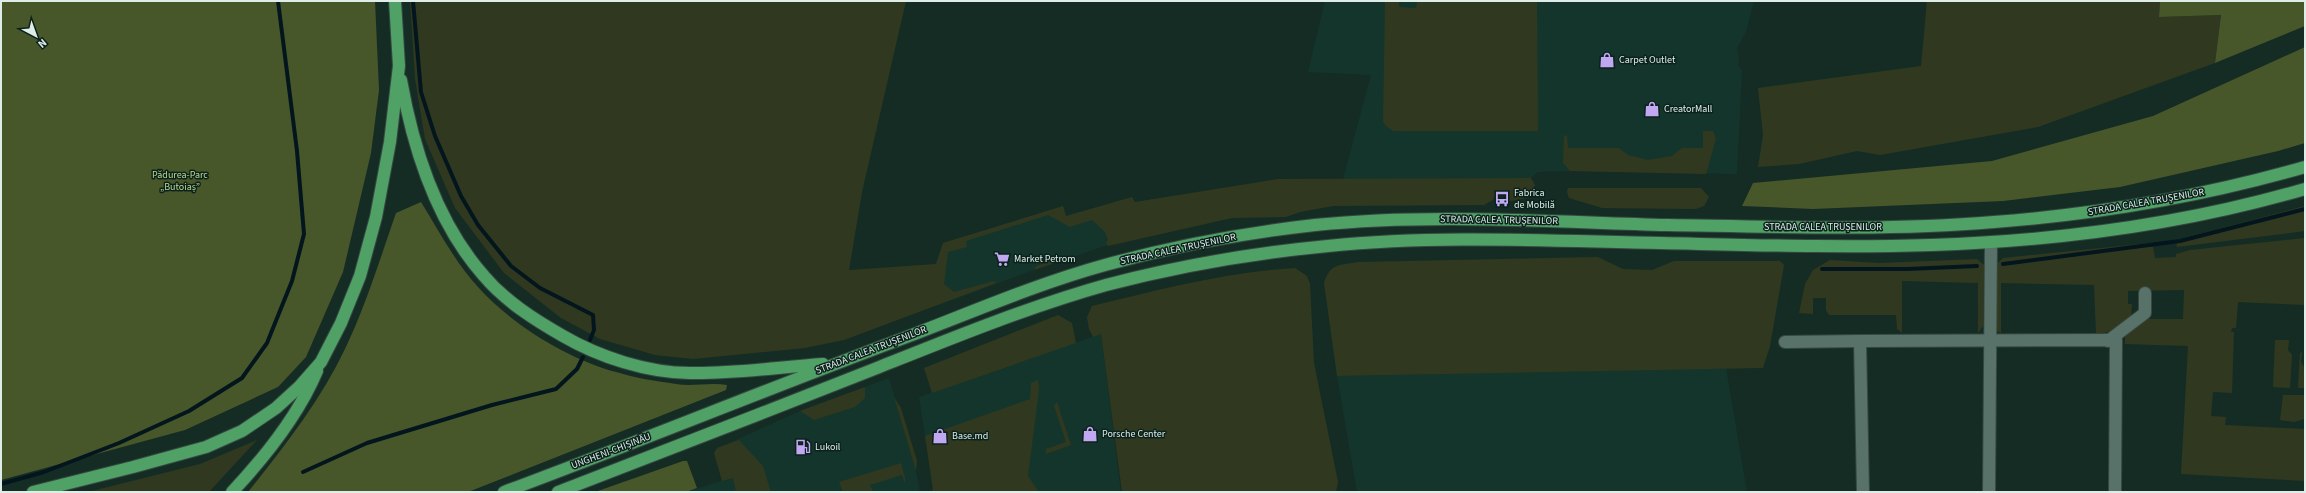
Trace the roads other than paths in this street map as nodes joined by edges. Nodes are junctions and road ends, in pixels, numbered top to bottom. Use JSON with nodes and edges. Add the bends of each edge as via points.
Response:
{"nodes":[{"id":1,"x":395,"y":1,"type":"edge"},
{"id":2,"x":399,"y":66,"type":"junction"},
{"id":3,"x":2305,"y":167,"type":"edge"},
{"id":4,"x":2305,"y":189,"type":"edge"},
{"id":5,"x":1991,"y":242,"type":"junction"},
{"id":6,"x":2145,"y":293,"type":"dead end"},
{"id":7,"x":2108,"y":340,"type":"junction"},
{"id":8,"x":1860,"y":341,"type":"junction"},
{"id":9,"x":1785,"y":342,"type":"dead end"},
{"id":10,"x":1989,"y":342,"type":"junction"},
{"id":11,"x":321,"y":362,"type":"junction"},
{"id":12,"x":834,"y":364,"type":"junction"},
{"id":13,"x":719,"y":410,"type":"joint"},
{"id":14,"x":725,"y":426,"type":"joint"},
{"id":15,"x":33,"y":492,"type":"edge"},
{"id":16,"x":232,"y":492,"type":"edge"},
{"id":17,"x":504,"y":492,"type":"edge"},
{"id":18,"x":558,"y":492,"type":"edge"},
{"id":19,"x":1863,"y":492,"type":"edge"},
{"id":20,"x":1989,"y":492,"type":"edge"},
{"id":21,"x":2115,"y":492,"type":"edge"}],
"edges":[{"from":1,"to":2,"type":"highway"},
{"from":2,"to":11,"type":"highway","via":[[390,142],[376,217],[354,289],[341,323]]},
{"from":2,"to":12,"type":"highway","via":[[411,130],[437,200],[452,230],[484,277],[528,314],[580,346],[601,355],[658,369],[689,373]]},
{"from":3,"to":12,"type":"highway","name":"STRADA CALEA TRUȘENILOR","via":[[2213,191],[2158,202],[1992,222],[1903,227],[1811,227],[1443,219],[1310,226],[1210,240],[1106,265],[1015,294]]},
{"from":4,"to":5,"type":"highway","name":"STRADA CALEA TRUȘENILOR","via":[[2191,216],[2109,230]]},
{"from":5,"to":10,"type":"street"},
{"from":5,"to":14,"type":"highway","name":"STRADA CALEA TRUȘENILOR","via":[[1863,246],[1496,239],[1411,240],[1246,256],[1169,271],[1077,294]]},
{"from":6,"to":7,"type":"street","via":[[2145,313]]},
{"from":7,"to":10,"type":"street"},
{"from":7,"to":21,"type":"street","via":[[2116,340]]},
{"from":8,"to":9,"type":"street"},
{"from":8,"to":10,"type":"street"},
{"from":8,"to":19,"type":"street"},
{"from":10,"to":20,"type":"street"},
{"from":11,"to":15,"type":"highway","via":[[276,408],[242,430],[206,446]]},
{"from":11,"to":16,"type":"highway","via":[[308,393],[263,456]]},
{"from":12,"to":13,"type":"highway","name":"STRADA CALEA TRUȘENILOR"},
{"from":13,"to":17,"type":"highway","name":"UNGHENI-CHIȘINĂU"},
{"from":14,"to":18,"type":"highway","name":"UNGHENI-CHIȘINĂU"}]}
